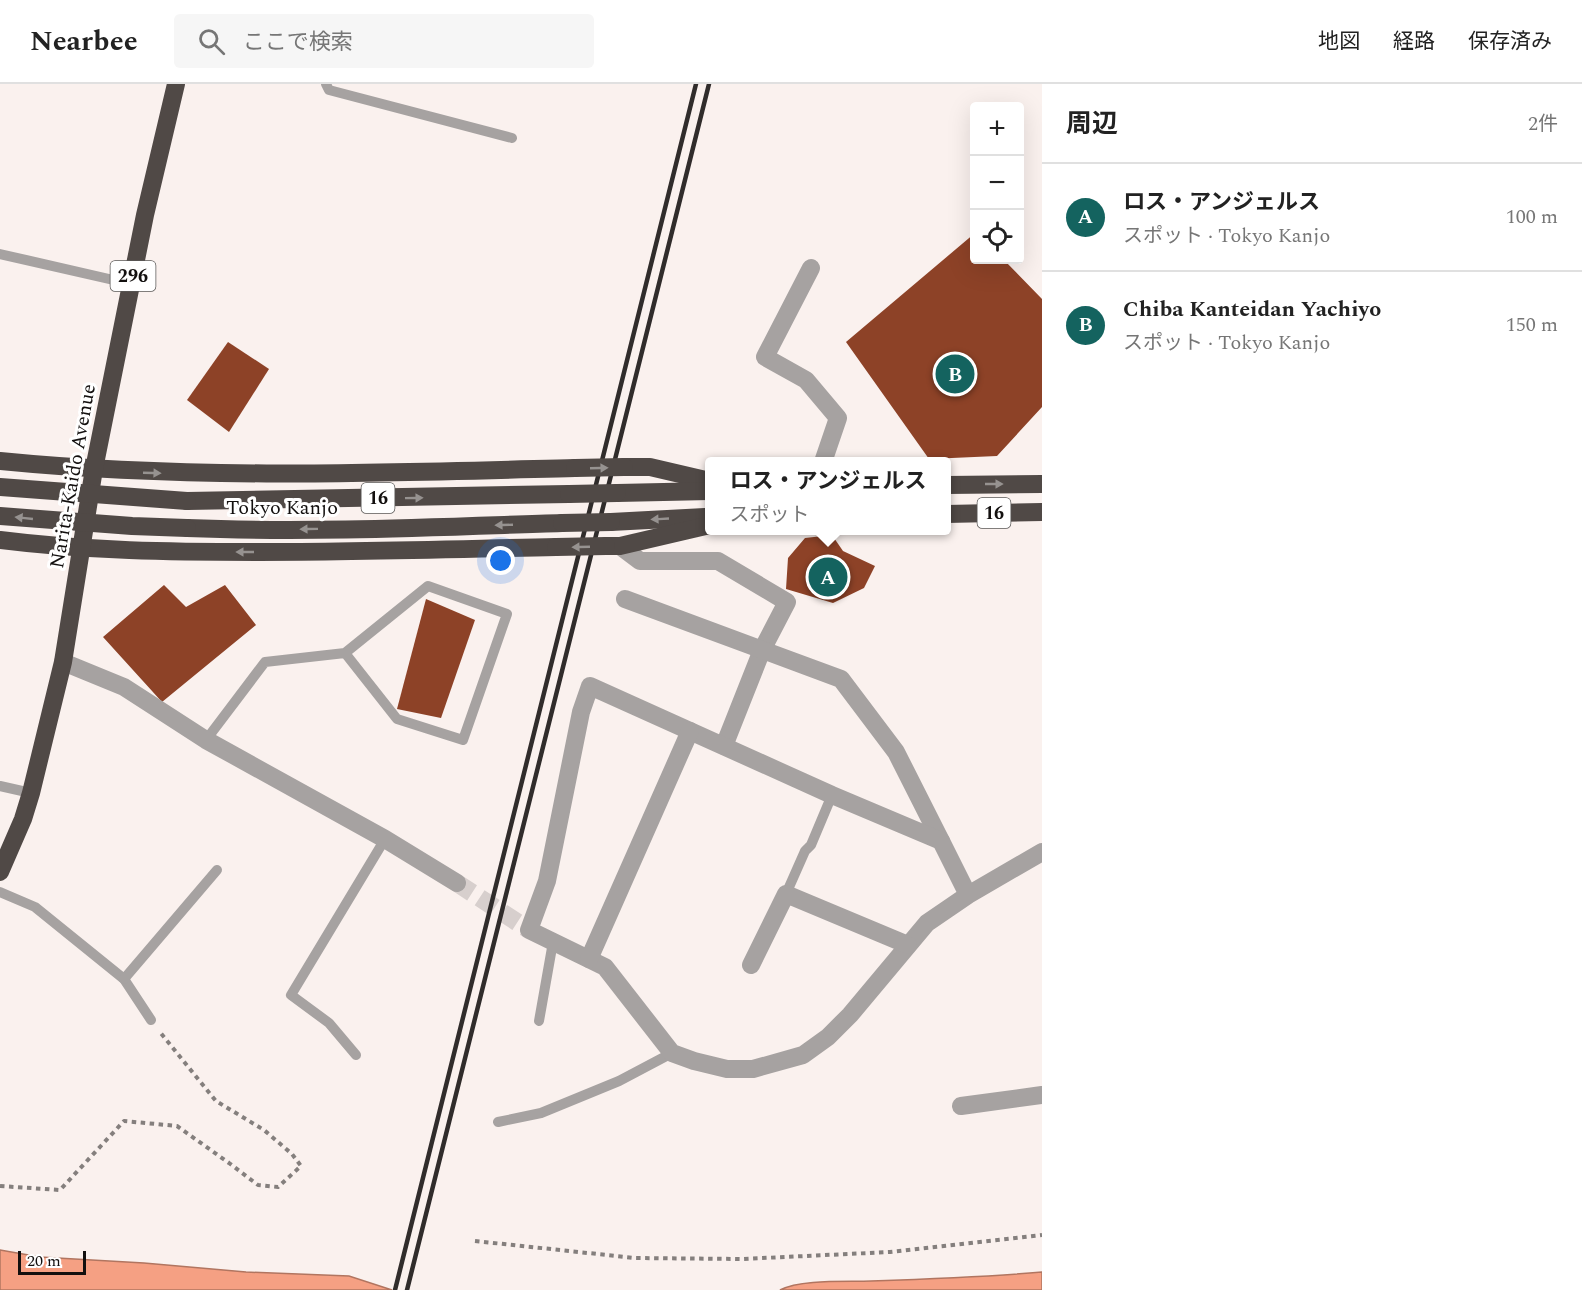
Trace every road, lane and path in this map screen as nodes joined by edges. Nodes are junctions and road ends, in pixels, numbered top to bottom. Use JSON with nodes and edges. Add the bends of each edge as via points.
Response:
{"nodes":[{"id":1,"x":176,"y":84,"type":"edge"},
{"id":2,"x":326,"y":84,"type":"edge"},
{"id":3,"x":512,"y":138,"type":"dead end"},
{"id":4,"x":0,"y":254,"type":"edge"},
{"id":5,"x":811,"y":268,"type":"dead end"},
{"id":6,"x":131,"y":284,"type":"junction"},
{"id":7,"x":825,"y":457,"type":"edge"},
{"id":8,"x":0,"y":461,"type":"edge"},
{"id":9,"x":94,"y":469,"type":"junction"},
{"id":10,"x":705,"y":480,"type":"edge"},
{"id":11,"x":951,"y":484,"type":"edge"},
{"id":12,"x":1042,"y":484,"type":"edge"},
{"id":13,"x":0,"y":487,"type":"edge"},
{"id":14,"x":705,"y":491,"type":"edge"},
{"id":15,"x":1042,"y":512,"type":"edge"},
{"id":16,"x":951,"y":514,"type":"edge"},
{"id":17,"x":0,"y":516,"type":"edge"},
{"id":18,"x":705,"y":517,"type":"edge"},
{"id":19,"x":705,"y":526,"type":"edge"},
{"id":20,"x":0,"y":540,"type":"edge"},
{"id":21,"x":613,"y":546,"type":"junction"},
{"id":22,"x":81,"y":548,"type":"junction"},
{"id":23,"x":625,"y":599,"type":"dead end"},
{"id":24,"x":762,"y":650,"type":"junction"},
{"id":25,"x":345,"y":653,"type":"junction"},
{"id":26,"x":63,"y":662,"type":"junction"},
{"id":27,"x":690,"y":731,"type":"junction"},
{"id":28,"x":206,"y":740,"type":"junction"},
{"id":29,"x":724,"y":746,"type":"junction"},
{"id":30,"x":0,"y":786,"type":"edge"},
{"id":31,"x":31,"y":793,"type":"junction"},
{"id":32,"x":832,"y":795,"type":"junction"},
{"id":33,"x":385,"y":839,"type":"junction"},
{"id":34,"x":941,"y":841,"type":"junction"},
{"id":35,"x":1042,"y":852,"type":"edge"},
{"id":36,"x":217,"y":870,"type":"dead end"},
{"id":37,"x":0,"y":872,"type":"edge"},
{"id":38,"x":457,"y":883,"type":"tunnel mouth"},
{"id":39,"x":0,"y":892,"type":"edge"},
{"id":40,"x":786,"y":894,"type":"junction"},
{"id":41,"x":968,"y":895,"type":"junction"},
{"id":42,"x":553,"y":942,"type":"junction"},
{"id":43,"x":908,"y":945,"type":"junction"},
{"id":44,"x":589,"y":959,"type":"junction"},
{"id":45,"x":752,"y":965,"type":"dead end"},
{"id":46,"x":124,"y":979,"type":"junction"},
{"id":47,"x":151,"y":1020,"type":"joint"},
{"id":48,"x":539,"y":1021,"type":"dead end"},
{"id":49,"x":672,"y":1053,"type":"junction"},
{"id":50,"x":356,"y":1055,"type":"dead end"},
{"id":51,"x":1042,"y":1095,"type":"edge"},
{"id":52,"x":961,"y":1106,"type":"dead end"},
{"id":53,"x":498,"y":1122,"type":"dead end"},
{"id":54,"x":0,"y":1186,"type":"edge"},
{"id":55,"x":1042,"y":1235,"type":"edge"},
{"id":56,"x":475,"y":1241,"type":"dead end"}],
"edges":[{"from":1,"to":6,"type":"highway","name":"Narita-Kaido Avenue","number":"296"},
{"from":2,"to":3,"type":"lane","via":[[329,90]]},
{"from":4,"to":6,"type":"lane"},
{"from":5,"to":7,"type":"street","via":[[765,357],[806,380],[838,418]]},
{"from":6,"to":9,"type":"highway","name":"Narita-Kaido Avenue","number":"296"},
{"from":8,"to":9,"type":"highway"},
{"from":9,"to":10,"type":"highway","one_way":true,"bridge":true,"via":[[198,474],[650,467]]},
{"from":9,"to":22,"type":"highway","name":"Narita-Kaido Avenue","number":"296"},
{"from":11,"to":12,"type":"highway","number":"16","one_way":true},
{"from":13,"to":14,"type":"highway","name":"Tokyo Kanjo","number":"16","one_way":true,"bridge":true,"via":[[188,501]]},
{"from":15,"to":16,"type":"highway","number":"16"},
{"from":18,"to":17,"type":"highway","name":"Tokyo Kanjo","number":"16","one_way":true,"bridge":true,"via":[[429,528],[226,530]]},
{"from":19,"to":21,"type":"highway"},
{"from":20,"to":22,"type":"highway"},
{"from":21,"to":22,"type":"highway","one_way":true,"bridge":true,"via":[[309,552]]},
{"from":21,"to":24,"type":"street","via":[[640,561],[718,561],[787,602]]},
{"from":22,"to":26,"type":"highway","name":"Narita-Kaido Avenue","number":"296"},
{"from":23,"to":24,"type":"street"},
{"from":24,"to":29,"type":"street"},
{"from":24,"to":34,"type":"street","via":[[841,679],[896,752]]},
{"from":25,"to":25,"type":"lane","via":[[428,586],[507,614],[463,740],[397,719]]},
{"from":25,"to":28,"type":"lane","via":[[265,662]]},
{"from":26,"to":28,"type":"street","via":[[124,687]]},
{"from":26,"to":31,"type":"highway","name":"Narita-Kaido Avenue","number":"296"},
{"from":27,"to":29,"type":"street"},
{"from":27,"to":42,"type":"street","via":[[590,686],[581,712],[547,881],[529,930]]},
{"from":27,"to":44,"type":"street"},
{"from":28,"to":33,"type":"street"},
{"from":29,"to":32,"type":"street"},
{"from":30,"to":31,"type":"lane"},
{"from":31,"to":37,"type":"highway","name":"Narita-Kaido Avenue","number":"296"},
{"from":32,"to":34,"type":"street"},
{"from":32,"to":40,"type":"lane"},
{"from":33,"to":38,"type":"street"},
{"from":33,"to":50,"type":"lane","via":[[291,995],[329,1023]]},
{"from":34,"to":41,"type":"street"},
{"from":35,"to":41,"type":"street"},
{"from":36,"to":46,"type":"lane"},
{"from":39,"to":46,"type":"lane","via":[[35,908]]},
{"from":40,"to":43,"type":"street"},
{"from":40,"to":45,"type":"street"},
{"from":41,"to":43,"type":"street","via":[[927,923]]},
{"from":42,"to":44,"type":"street"},
{"from":42,"to":48,"type":"lane"},
{"from":43,"to":49,"type":"street","via":[[850,1015],[803,1055],[753,1069],[727,1069]]},
{"from":44,"to":49,"type":"street","via":[[605,967]]},
{"from":46,"to":47,"type":"lane"},
{"from":47,"to":54,"type":"path","via":[[216,1101],[264,1130],[301,1166],[278,1187],[258,1185],[177,1126],[124,1121],[60,1190]]},
{"from":49,"to":53,"type":"lane","via":[[619,1081],[541,1113]]},
{"from":51,"to":52,"type":"street"},
{"from":55,"to":56,"type":"path","via":[[890,1252],[742,1259],[635,1258]]}]}
